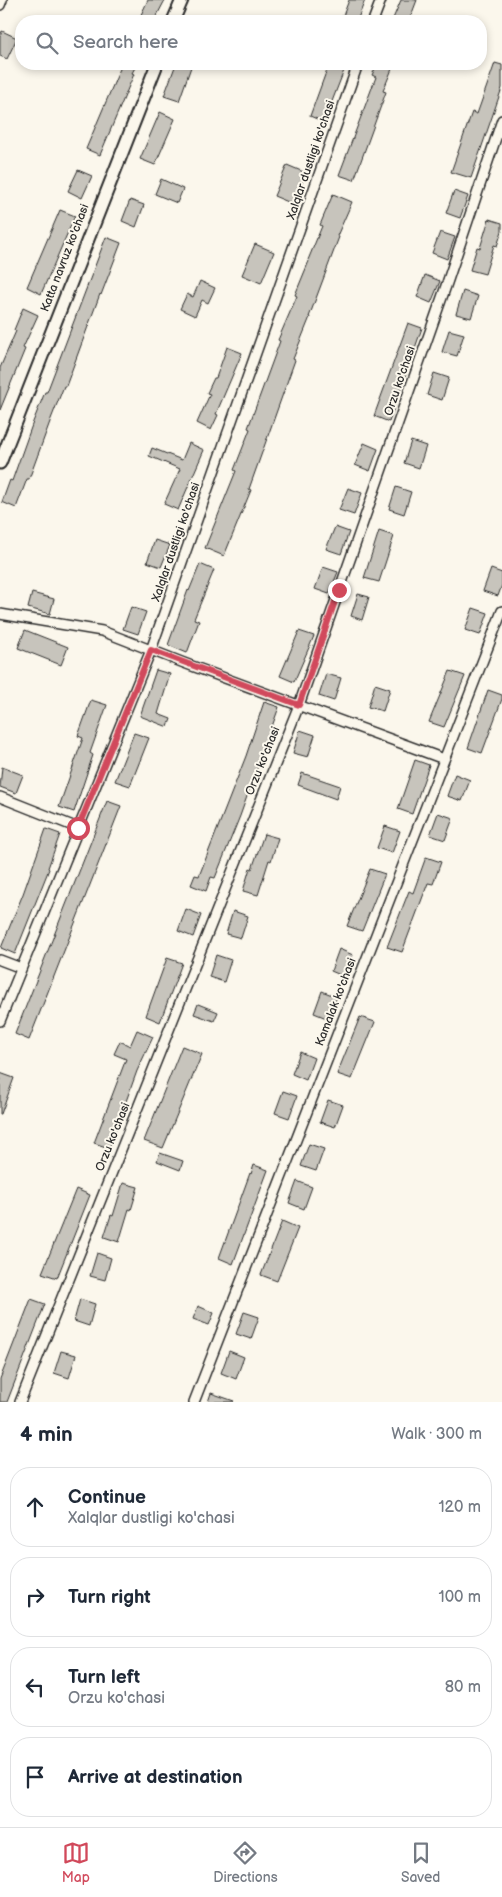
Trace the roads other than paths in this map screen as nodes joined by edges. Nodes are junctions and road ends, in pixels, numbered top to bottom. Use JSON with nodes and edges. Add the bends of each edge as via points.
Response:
{"nodes":[{"id":1,"x":2,"y":0,"type":"edge"},
{"id":2,"x":182,"y":0,"type":"edge"},
{"id":3,"x":381,"y":0,"type":"edge"},
{"id":4,"x":0,"y":5,"type":"edge"},
{"id":5,"x":176,"y":15,"type":"edge"},
{"id":6,"x":375,"y":15,"type":"edge"},
{"id":7,"x":154,"y":70,"type":"edge"},
{"id":8,"x":356,"y":70,"type":"edge"},
{"id":9,"x":502,"y":120,"type":"edge"},
{"id":10,"x":0,"y":463,"type":"edge"},
{"id":11,"x":502,"y":611,"type":"edge"},
{"id":12,"x":0,"y":614,"type":"edge"},
{"id":13,"x":151,"y":650,"type":"junction"},
{"id":14,"x":299,"y":705,"type":"junction"},
{"id":15,"x":444,"y":759,"type":"junction"},
{"id":16,"x":0,"y":797,"type":"edge"},
{"id":17,"x":78,"y":828,"type":"junction"},
{"id":18,"x":0,"y":960,"type":"edge"},
{"id":19,"x":21,"y":968,"type":"junction"},
{"id":20,"x":0,"y":1022,"type":"edge"},
{"id":21,"x":20,"y":1402,"type":"edge"},
{"id":22,"x":194,"y":1402,"type":"edge"}],
"edges":[{"from":1,"to":4,"type":"street"},
{"from":2,"to":5,"type":"street"},
{"from":3,"to":6,"type":"street"},
{"from":7,"to":10,"type":"street","name":"Katta navruz ko'chasi"},
{"from":8,"to":13,"type":"street","name":"Xalqlar dustligi ko'chasi"},
{"from":9,"to":14,"type":"street","name":"Orzu ko'chasi"},
{"from":11,"to":15,"type":"street","name":"Kamalak ko'chasi"},
{"from":12,"to":13,"type":"street","via":[[102,631]]},
{"from":13,"to":14,"type":"street"},
{"from":13,"to":17,"type":"street","name":"Xalqlar dustligi ko'chasi"},
{"from":14,"to":15,"type":"street"},
{"from":14,"to":21,"type":"street","name":"Orzu ko'chasi"},
{"from":15,"to":22,"type":"street","name":"Kamalak ko'chasi"},
{"from":16,"to":17,"type":"street"},
{"from":17,"to":19,"type":"street","name":"Xalqlar dustligi ko'chasi"},
{"from":18,"to":19,"type":"street"},
{"from":19,"to":20,"type":"street","name":"Xalqlar dustligi ko'chasi"}]}
